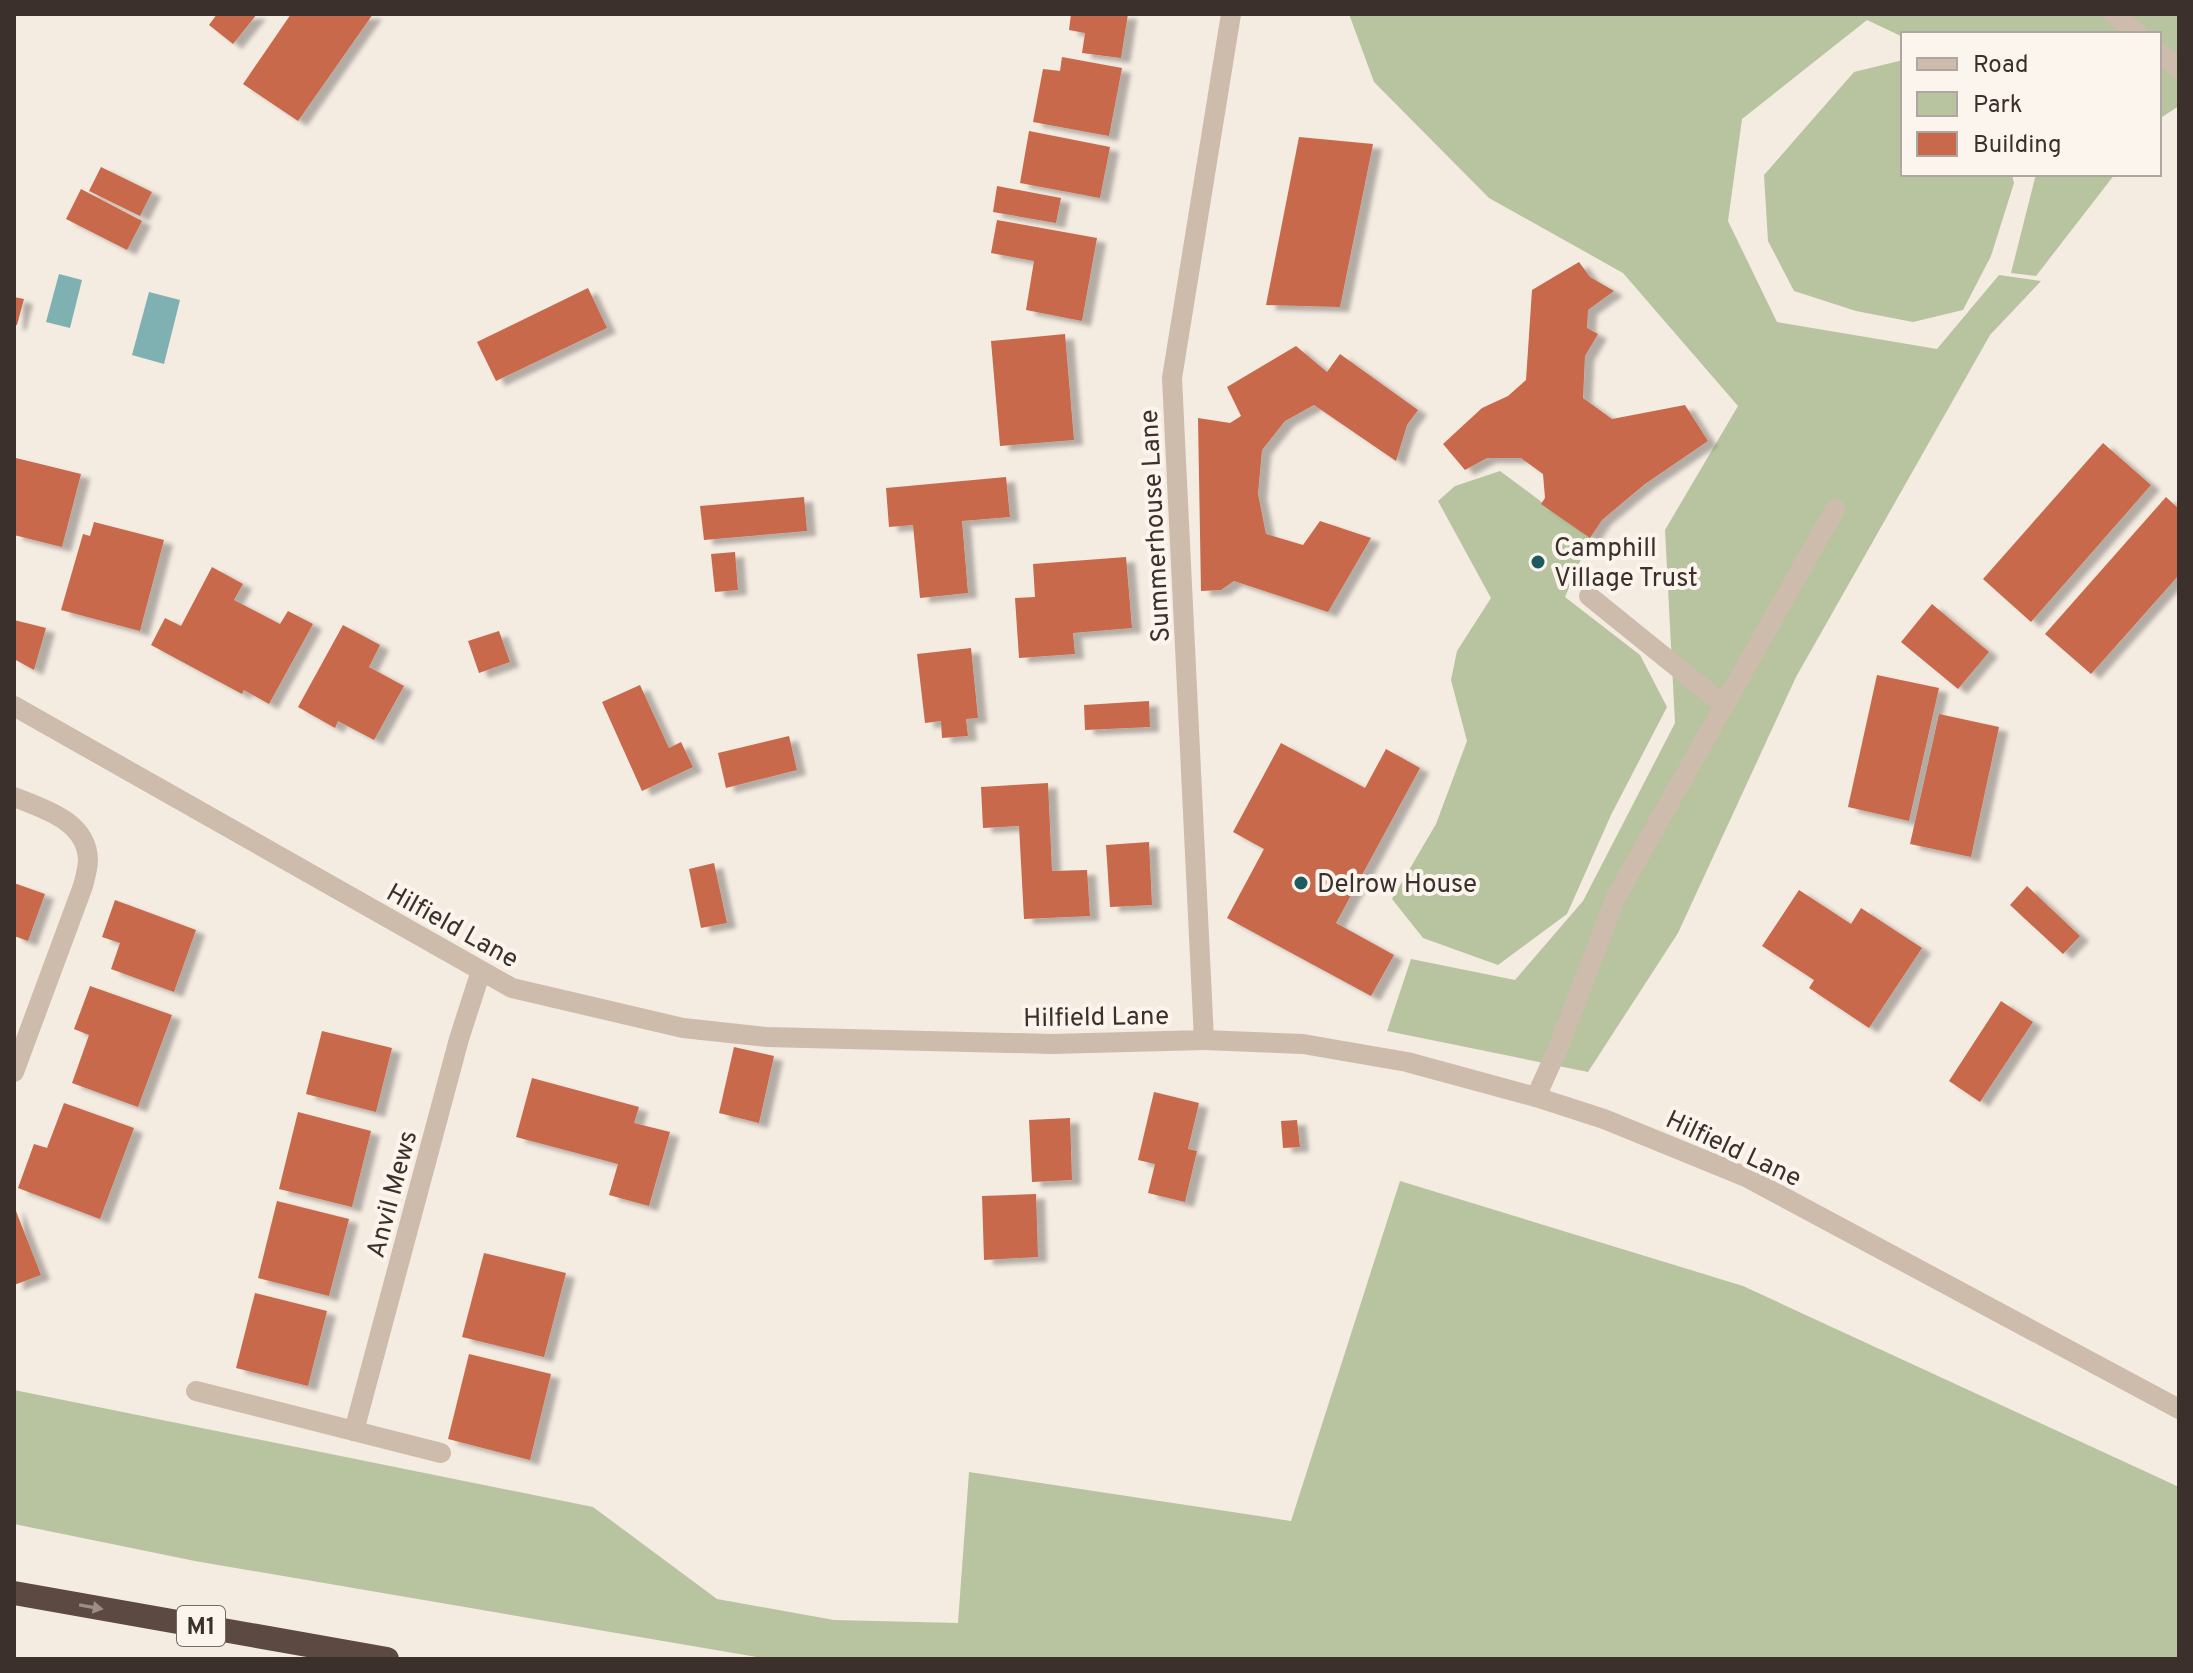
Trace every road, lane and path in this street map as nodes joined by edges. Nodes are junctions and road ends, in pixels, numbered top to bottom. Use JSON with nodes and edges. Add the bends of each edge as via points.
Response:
{"nodes":[{"id":1,"x":1231,"y":14,"type":"edge"},
{"id":2,"x":2114,"y":14,"type":"edge"},
{"id":3,"x":2136,"y":32,"type":"edge"},
{"id":4,"x":2161,"y":54,"type":"edge"},
{"id":5,"x":2179,"y":69,"type":"edge"},
{"id":6,"x":1835,"y":509,"type":"dead end"},
{"id":7,"x":1589,"y":596,"type":"dead end"},
{"id":8,"x":1724,"y":705,"type":"junction"},
{"id":9,"x":14,"y":706,"type":"edge"},
{"id":10,"x":14,"y":797,"type":"edge"},
{"id":11,"x":481,"y":971,"type":"junction"},
{"id":12,"x":1204,"y":1040,"type":"junction"},
{"id":13,"x":14,"y":1072,"type":"edge"},
{"id":14,"x":1536,"y":1097,"type":"junction"},
{"id":15,"x":196,"y":1391,"type":"dead end"},
{"id":16,"x":2179,"y":1409,"type":"edge"},
{"id":17,"x":354,"y":1431,"type":"junction"},
{"id":18,"x":441,"y":1453,"type":"dead end"},
{"id":19,"x":14,"y":1593,"type":"edge"},
{"id":20,"x":387,"y":1659,"type":"edge"}],
"edges":[{"from":1,"to":12,"type":"street","name":"Summerhouse Lane","via":[[1172,378]]},
{"from":2,"to":3,"type":"street"},
{"from":4,"to":5,"type":"street"},
{"from":6,"to":8,"type":"street"},
{"from":7,"to":8,"type":"street"},
{"from":8,"to":14,"type":"street","via":[[1616,897]]},
{"from":9,"to":11,"type":"street","name":"Hilfield Lane"},
{"from":10,"to":13,"type":"street","via":[[76,828],[88,860]]},
{"from":11,"to":12,"type":"street","name":"Hilfield Lane","via":[[512,988],[652,1021],[766,1037],[1052,1044]]},
{"from":11,"to":17,"type":"street","name":"Anvil Mews"},
{"from":12,"to":14,"type":"street","name":"Hilfield Lane","via":[[1303,1044],[1392,1059]]},
{"from":14,"to":16,"type":"street","name":"Hilfield Lane","via":[[1746,1177]]},
{"from":15,"to":17,"type":"street"},
{"from":17,"to":18,"type":"street"},
{"from":19,"to":20,"type":"highway","number":"M1","one_way":true}]}
